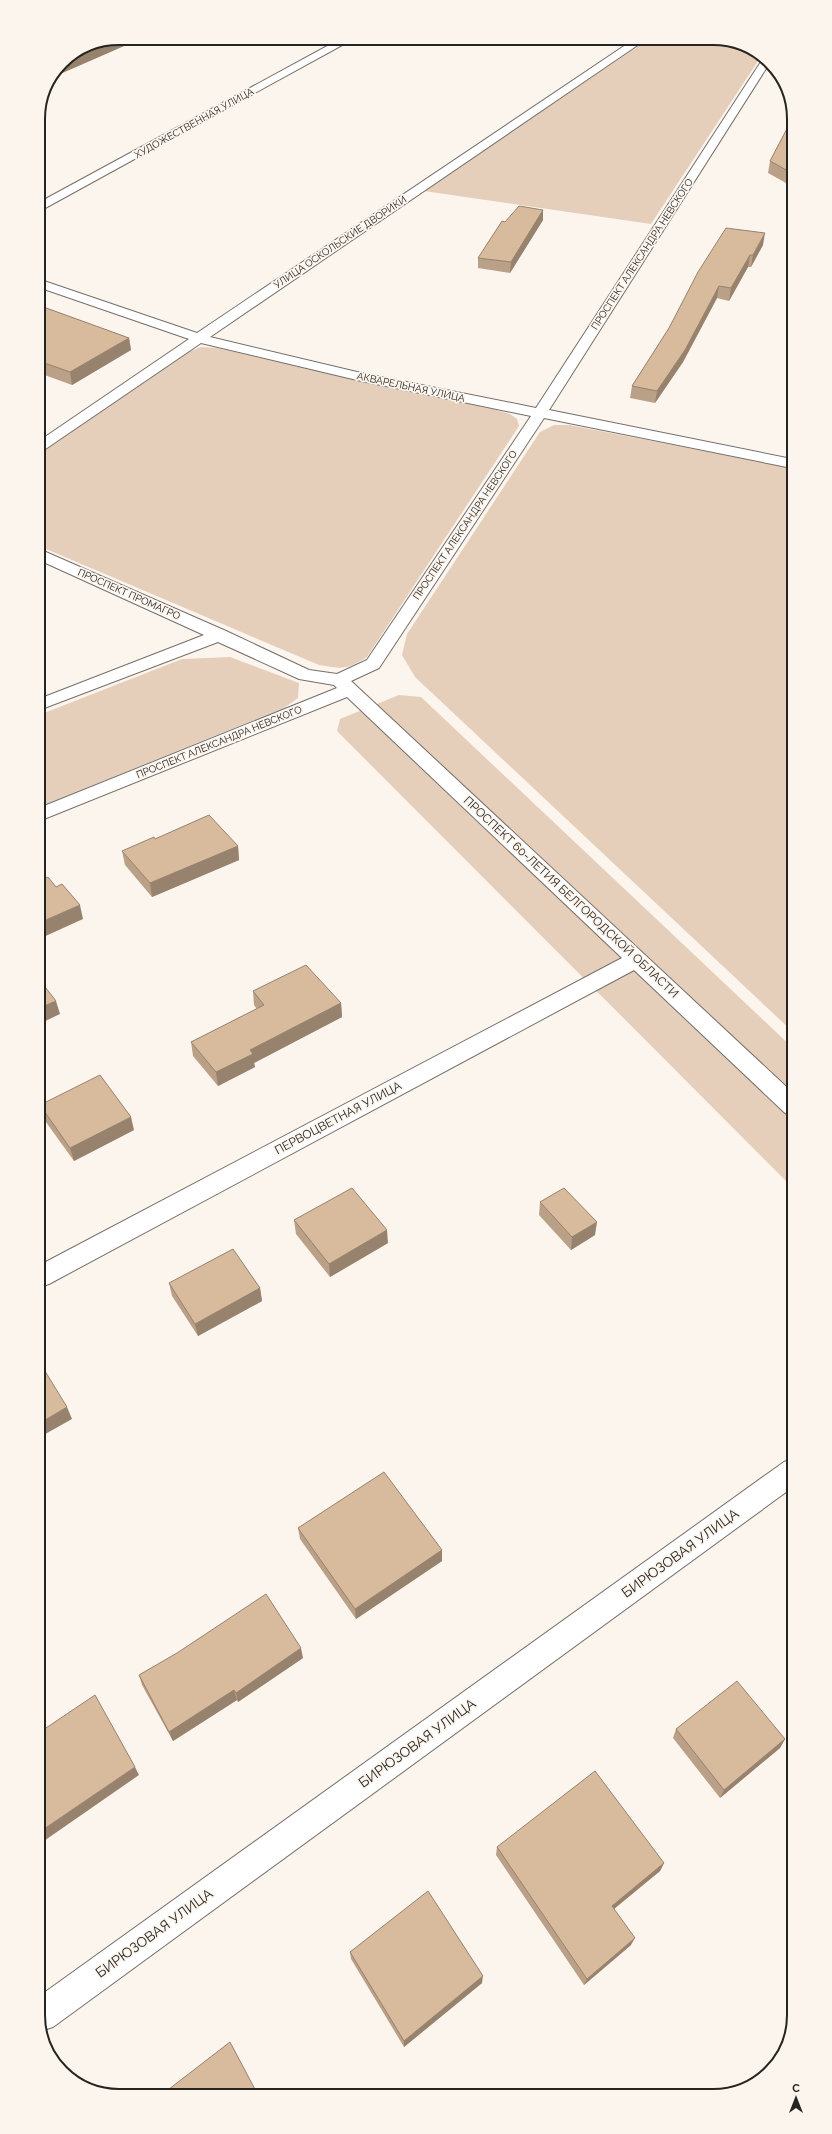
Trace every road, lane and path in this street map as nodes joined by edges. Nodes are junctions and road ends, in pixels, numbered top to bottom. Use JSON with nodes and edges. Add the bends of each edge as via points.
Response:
{"nodes":[{"id":1,"x":337,"y":45,"type":"edge"},
{"id":2,"x":633,"y":45,"type":"edge"},
{"id":3,"x":763,"y":64,"type":"edge"},
{"id":4,"x":45,"y":204,"type":"edge"},
{"id":5,"x":45,"y":285,"type":"edge"},
{"id":6,"x":199,"y":338,"type":"junction"},
{"id":7,"x":539,"y":414,"type":"junction"},
{"id":8,"x":45,"y":443,"type":"edge"},
{"id":9,"x":787,"y":463,"type":"edge"},
{"id":10,"x":45,"y":557,"type":"edge"},
{"id":11,"x":220,"y":635,"type":"junction"},
{"id":12,"x":344,"y":684,"type":"junction"},
{"id":13,"x":45,"y":703,"type":"edge"},
{"id":14,"x":45,"y":812,"type":"edge"},
{"id":15,"x":637,"y":959,"type":"junction"},
{"id":16,"x":787,"y":1101,"type":"edge"},
{"id":17,"x":45,"y":1274,"type":"edge"},
{"id":18,"x":787,"y":1475,"type":"edge"},
{"id":19,"x":45,"y":2012,"type":"edge"}],
"edges":[{"from":1,"to":4,"type":"street","name":"ХУДОЖЕСТВЕННАЯ УЛИЦА"},
{"from":2,"to":6,"type":"street","name":"УЛИЦА ОСКОЛЬСКИЕ ДВОРИКИ"},
{"from":3,"to":7,"type":"street","name":"ПРОСПЕКТ АЛЕКСАНДРА НЕВСКОГО"},
{"from":5,"to":6,"type":"street","name":"АКВАРЕЛЬНАЯ УЛИЦА"},
{"from":6,"to":7,"type":"street","name":"АКВАРЕЛЬНАЯ УЛИЦА","via":[[357,376]]},
{"from":6,"to":8,"type":"street","name":"УЛИЦА ОСКОЛЬСКИЕ ДВОРИКИ"},
{"from":7,"to":9,"type":"street","name":"АКВАРЕЛЬНАЯ УЛИЦА"},
{"from":7,"to":12,"type":"street","name":"ПРОСПЕКТ АЛЕКСАНДРА НЕВСКОГО","via":[[373,664]]},
{"from":10,"to":11,"type":"street","name":"ПРОСПЕКТ ПРОМАГРО"},
{"from":11,"to":12,"type":"street","name":"ПРОСПЕКТ ПРОМАГРО","via":[[305,675]]},
{"from":11,"to":13,"type":"street"},
{"from":12,"to":14,"type":"street","name":"ПРОСПЕКТ АЛЕКСАНДРА НЕВСКОГО"},
{"from":12,"to":15,"type":"street","name":"ПРОСПЕКТ 60-ЛЕТИЯ БЕЛГОРОДСКОЙ ОБЛАСТИ"},
{"from":15,"to":16,"type":"street","name":"ПРОСПЕКТ 60-ЛЕТИЯ БЕЛГОРОДСКОЙ ОБЛАСТИ"},
{"from":15,"to":17,"type":"street","name":"ПЕРВОЦВЕТНАЯ УЛИЦА"},
{"from":18,"to":19,"type":"street","name":"БИРЮЗОВАЯ УЛИЦА"}]}
